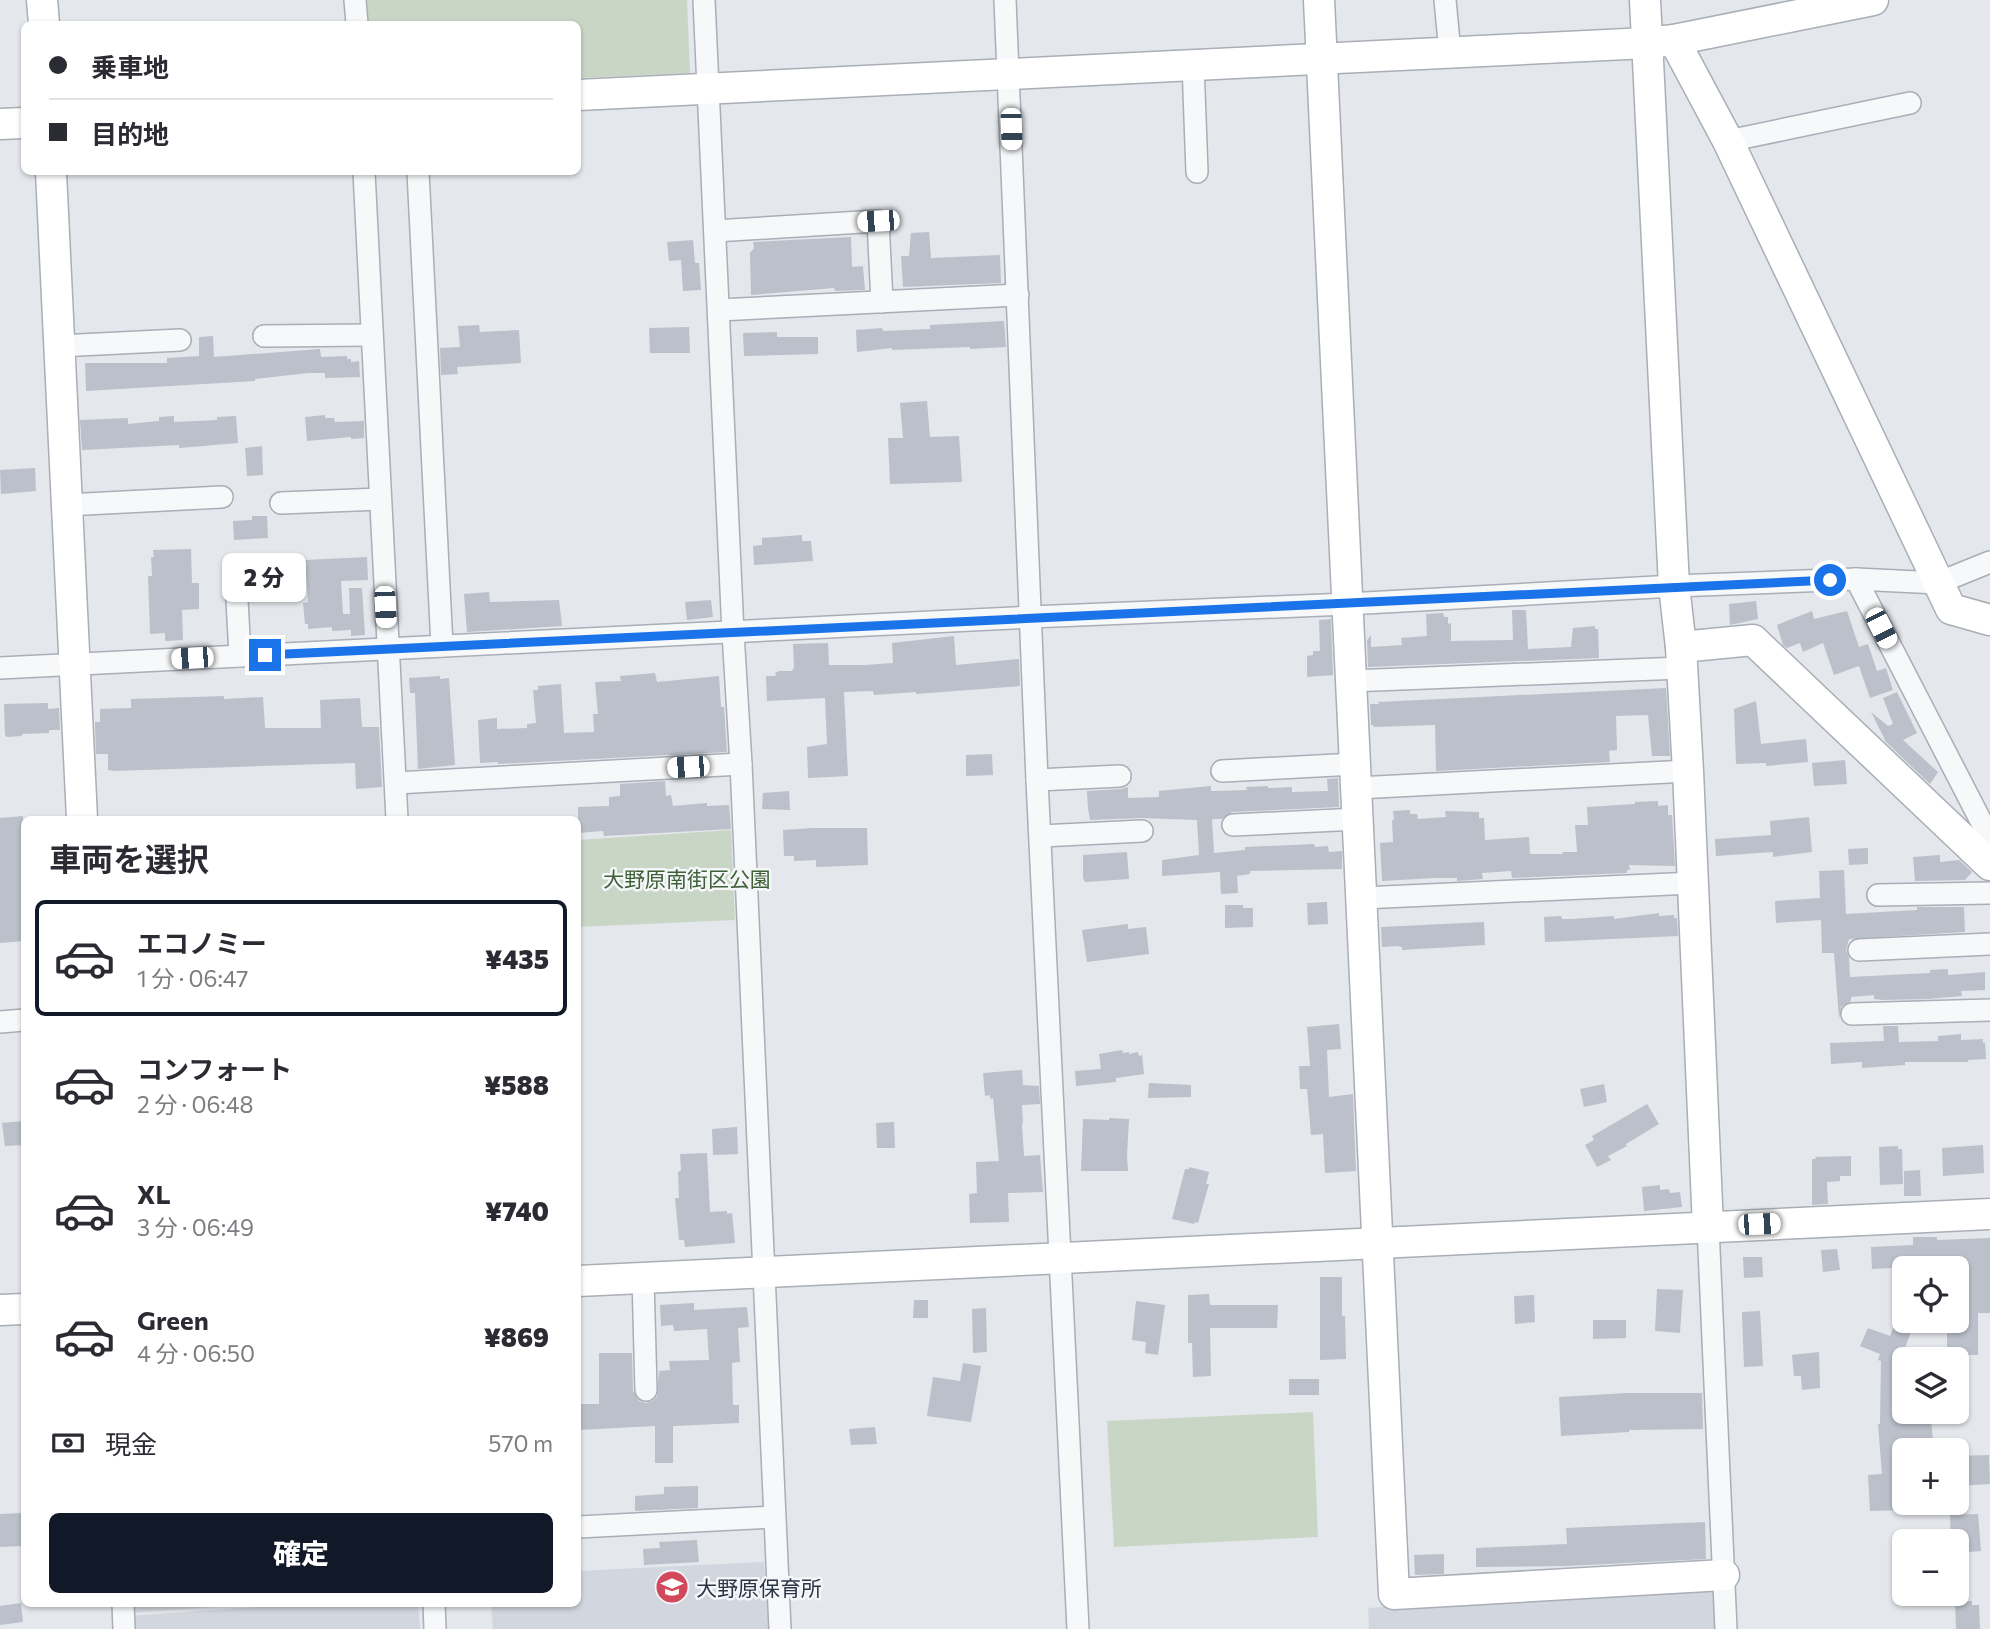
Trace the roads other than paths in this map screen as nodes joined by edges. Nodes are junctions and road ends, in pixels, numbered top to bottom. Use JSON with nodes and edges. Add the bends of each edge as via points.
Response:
{"nodes":[{"id":1,"x":42,"y":0,"type":"edge"},
{"id":2,"x":355,"y":0,"type":"edge"},
{"id":3,"x":704,"y":0,"type":"edge"},
{"id":4,"x":1005,"y":0,"type":"edge"},
{"id":5,"x":1319,"y":0,"type":"edge"},
{"id":6,"x":1445,"y":0,"type":"edge"},
{"id":7,"x":1645,"y":0,"type":"edge"},
{"id":8,"x":1873,"y":0,"type":"edge"},
{"id":9,"x":44,"y":21,"type":"edge"},
{"id":10,"x":356,"y":21,"type":"edge"},
{"id":11,"x":1660,"y":41,"type":"junction"},
{"id":12,"x":1450,"y":52,"type":"junction"},
{"id":13,"x":1321,"y":58,"type":"junction"},
{"id":14,"x":1193,"y":64,"type":"junction"},
{"id":15,"x":1009,"y":74,"type":"junction"},
{"id":16,"x":709,"y":88,"type":"junction"},
{"id":17,"x":581,"y":95,"type":"edge"},
{"id":18,"x":1910,"y":103,"type":"dead end"},
{"id":19,"x":21,"y":123,"type":"edge"},
{"id":20,"x":0,"y":124,"type":"edge"},
{"id":21,"x":1728,"y":141,"type":"junction"},
{"id":22,"x":1197,"y":172,"type":"dead end"},
{"id":23,"x":51,"y":175,"type":"edge"},
{"id":24,"x":363,"y":175,"type":"edge"},
{"id":25,"x":418,"y":175,"type":"edge"},
{"id":26,"x":715,"y":231,"type":"junction"},
{"id":27,"x":1018,"y":295,"type":"junction"},
{"id":28,"x":882,"y":302,"type":"junction"},
{"id":29,"x":719,"y":310,"type":"junction"},
{"id":30,"x":372,"y":335,"type":"junction"},
{"id":31,"x":264,"y":336,"type":"dead end"},
{"id":32,"x":180,"y":340,"type":"dead end"},
{"id":33,"x":59,"y":346,"type":"junction"},
{"id":34,"x":222,"y":497,"type":"dead end"},
{"id":35,"x":380,"y":499,"type":"junction"},
{"id":36,"x":281,"y":503,"type":"dead end"},
{"id":37,"x":66,"y":505,"type":"junction"},
{"id":38,"x":1990,"y":562,"type":"edge"},
{"id":39,"x":1856,"y":579,"type":"junction"},
{"id":40,"x":236,"y":581,"type":"dead end"},
{"id":41,"x":1938,"y":583,"type":"junction"},
{"id":42,"x":1674,"y":586,"type":"junction"},
{"id":43,"x":1347,"y":604,"type":"junction"},
{"id":44,"x":1031,"y":617,"type":"junction"},
{"id":45,"x":1990,"y":620,"type":"edge"},
{"id":46,"x":733,"y":633,"type":"junction"},
{"id":47,"x":442,"y":646,"type":"junction"},
{"id":48,"x":387,"y":648,"type":"junction"},
{"id":49,"x":240,"y":656,"type":"junction"},
{"id":50,"x":1681,"y":657,"type":"junction"},
{"id":51,"x":74,"y":664,"type":"junction"},
{"id":52,"x":0,"y":668,"type":"edge"},
{"id":53,"x":1351,"y":681,"type":"junction"},
{"id":54,"x":741,"y":764,"type":"junction"},
{"id":55,"x":1223,"y":771,"type":"dead end"},
{"id":56,"x":1688,"y":771,"type":"junction"},
{"id":57,"x":1120,"y":776,"type":"dead end"},
{"id":58,"x":1356,"y":776,"type":"junction"},
{"id":59,"x":1037,"y":780,"type":"junction"},
{"id":60,"x":396,"y":783,"type":"junction"},
{"id":61,"x":82,"y":816,"type":"edge"},
{"id":62,"x":397,"y":816,"type":"edge"},
{"id":63,"x":1358,"y":819,"type":"junction"},
{"id":64,"x":1233,"y":825,"type":"dead end"},
{"id":65,"x":1142,"y":831,"type":"dead end"},
{"id":66,"x":1041,"y":836,"type":"junction"},
{"id":67,"x":1990,"y":852,"type":"edge"},
{"id":68,"x":1990,"y":865,"type":"edge"},
{"id":69,"x":1693,"y":883,"type":"junction"},
{"id":70,"x":1990,"y":893,"type":"edge"},
{"id":71,"x":1878,"y":895,"type":"dead end"},
{"id":72,"x":1362,"y":898,"type":"junction"},
{"id":73,"x":1990,"y":944,"type":"edge"},
{"id":74,"x":1859,"y":950,"type":"dead end"},
{"id":75,"x":1990,"y":1010,"type":"edge"},
{"id":76,"x":1852,"y":1014,"type":"dead end"},
{"id":77,"x":21,"y":1020,"type":"edge"},
{"id":78,"x":0,"y":1022,"type":"edge"},
{"id":79,"x":1990,"y":1214,"type":"edge"},
{"id":80,"x":1708,"y":1227,"type":"junction"},
{"id":81,"x":1377,"y":1242,"type":"junction"},
{"id":82,"x":1061,"y":1259,"type":"junction"},
{"id":83,"x":763,"y":1273,"type":"junction"},
{"id":84,"x":643,"y":1278,"type":"junction"},
{"id":85,"x":581,"y":1281,"type":"edge"},
{"id":86,"x":21,"y":1308,"type":"edge"},
{"id":87,"x":0,"y":1310,"type":"edge"},
{"id":88,"x":646,"y":1390,"type":"dead end"},
{"id":89,"x":774,"y":1517,"type":"junction"},
{"id":90,"x":581,"y":1528,"type":"edge"},
{"id":91,"x":1724,"y":1575,"type":"junction"},
{"id":92,"x":123,"y":1607,"type":"edge"},
{"id":93,"x":434,"y":1607,"type":"edge"},
{"id":94,"x":124,"y":1629,"type":"edge"},
{"id":95,"x":435,"y":1629,"type":"edge"},
{"id":96,"x":779,"y":1629,"type":"edge"},
{"id":97,"x":1078,"y":1629,"type":"edge"},
{"id":98,"x":1726,"y":1629,"type":"edge"}],
"edges":[{"from":1,"to":9,"type":"street"},
{"from":2,"to":10,"type":"street"},
{"from":3,"to":16,"type":"street"},
{"from":4,"to":15,"type":"street"},
{"from":5,"to":13,"type":"street"},
{"from":6,"to":12,"type":"street"},
{"from":7,"to":11,"type":"street"},
{"from":8,"to":11,"type":"street"},
{"from":11,"to":12,"type":"street"},
{"from":11,"to":21,"type":"street"},
{"from":11,"to":42,"type":"street"},
{"from":12,"to":13,"type":"street"},
{"from":13,"to":14,"type":"street"},
{"from":13,"to":43,"type":"street"},
{"from":14,"to":15,"type":"street"},
{"from":14,"to":22,"type":"street"},
{"from":15,"to":16,"type":"street"},
{"from":15,"to":27,"type":"street"},
{"from":16,"to":17,"type":"street"},
{"from":16,"to":26,"type":"street"},
{"from":18,"to":21,"type":"street"},
{"from":19,"to":20,"type":"street"},
{"from":21,"to":41,"type":"street"},
{"from":23,"to":33,"type":"street"},
{"from":24,"to":30,"type":"street"},
{"from":25,"to":47,"type":"street"},
{"from":26,"to":28,"type":"street","via":[[878,221]]},
{"from":26,"to":29,"type":"street"},
{"from":27,"to":28,"type":"street"},
{"from":27,"to":44,"type":"street"},
{"from":28,"to":29,"type":"street"},
{"from":29,"to":46,"type":"street"},
{"from":30,"to":31,"type":"street"},
{"from":30,"to":35,"type":"street"},
{"from":32,"to":33,"type":"street"},
{"from":33,"to":37,"type":"street"},
{"from":34,"to":37,"type":"street"},
{"from":35,"to":36,"type":"street"},
{"from":35,"to":48,"type":"street"},
{"from":37,"to":51,"type":"street"},
{"from":38,"to":41,"type":"street"},
{"from":39,"to":41,"type":"street"},
{"from":39,"to":42,"type":"street"},
{"from":39,"to":67,"type":"street","via":[[1983,825]]},
{"from":40,"to":49,"type":"street"},
{"from":41,"to":45,"type":"street","via":[[1951,609]]},
{"from":42,"to":43,"type":"street"},
{"from":42,"to":50,"type":"street"},
{"from":43,"to":44,"type":"street"},
{"from":43,"to":53,"type":"street"},
{"from":44,"to":46,"type":"street"},
{"from":44,"to":59,"type":"street"},
{"from":46,"to":47,"type":"street"},
{"from":46,"to":54,"type":"street"},
{"from":47,"to":48,"type":"street"},
{"from":48,"to":49,"type":"street"},
{"from":48,"to":60,"type":"street"},
{"from":49,"to":51,"type":"street"},
{"from":50,"to":53,"type":"street"},
{"from":50,"to":56,"type":"street"},
{"from":50,"to":68,"type":"street","via":[[1753,640]]},
{"from":51,"to":52,"type":"street"},
{"from":51,"to":61,"type":"street"},
{"from":53,"to":58,"type":"street"},
{"from":54,"to":60,"type":"street"},
{"from":54,"to":83,"type":"street"},
{"from":55,"to":58,"type":"street"},
{"from":56,"to":58,"type":"street"},
{"from":56,"to":69,"type":"street"},
{"from":57,"to":59,"type":"street"},
{"from":58,"to":63,"type":"street"},
{"from":59,"to":66,"type":"street"},
{"from":60,"to":62,"type":"street"},
{"from":63,"to":64,"type":"street"},
{"from":63,"to":72,"type":"street"},
{"from":65,"to":66,"type":"street"},
{"from":66,"to":82,"type":"street"},
{"from":69,"to":72,"type":"street"},
{"from":69,"to":80,"type":"street"},
{"from":70,"to":71,"type":"street"},
{"from":72,"to":81,"type":"street"},
{"from":73,"to":74,"type":"street"},
{"from":75,"to":76,"type":"street"},
{"from":77,"to":78,"type":"street"},
{"from":79,"to":80,"type":"street"},
{"from":80,"to":81,"type":"street"},
{"from":80,"to":91,"type":"street"},
{"from":81,"to":82,"type":"street"},
{"from":81,"to":91,"type":"street","via":[[1394,1594]]},
{"from":82,"to":83,"type":"street"},
{"from":82,"to":97,"type":"street"},
{"from":83,"to":84,"type":"street"},
{"from":83,"to":89,"type":"street"},
{"from":84,"to":85,"type":"street"},
{"from":84,"to":88,"type":"street"},
{"from":86,"to":87,"type":"street"},
{"from":89,"to":90,"type":"street"},
{"from":89,"to":96,"type":"street"},
{"from":91,"to":98,"type":"street"},
{"from":92,"to":94,"type":"street"},
{"from":93,"to":95,"type":"street"}]}
